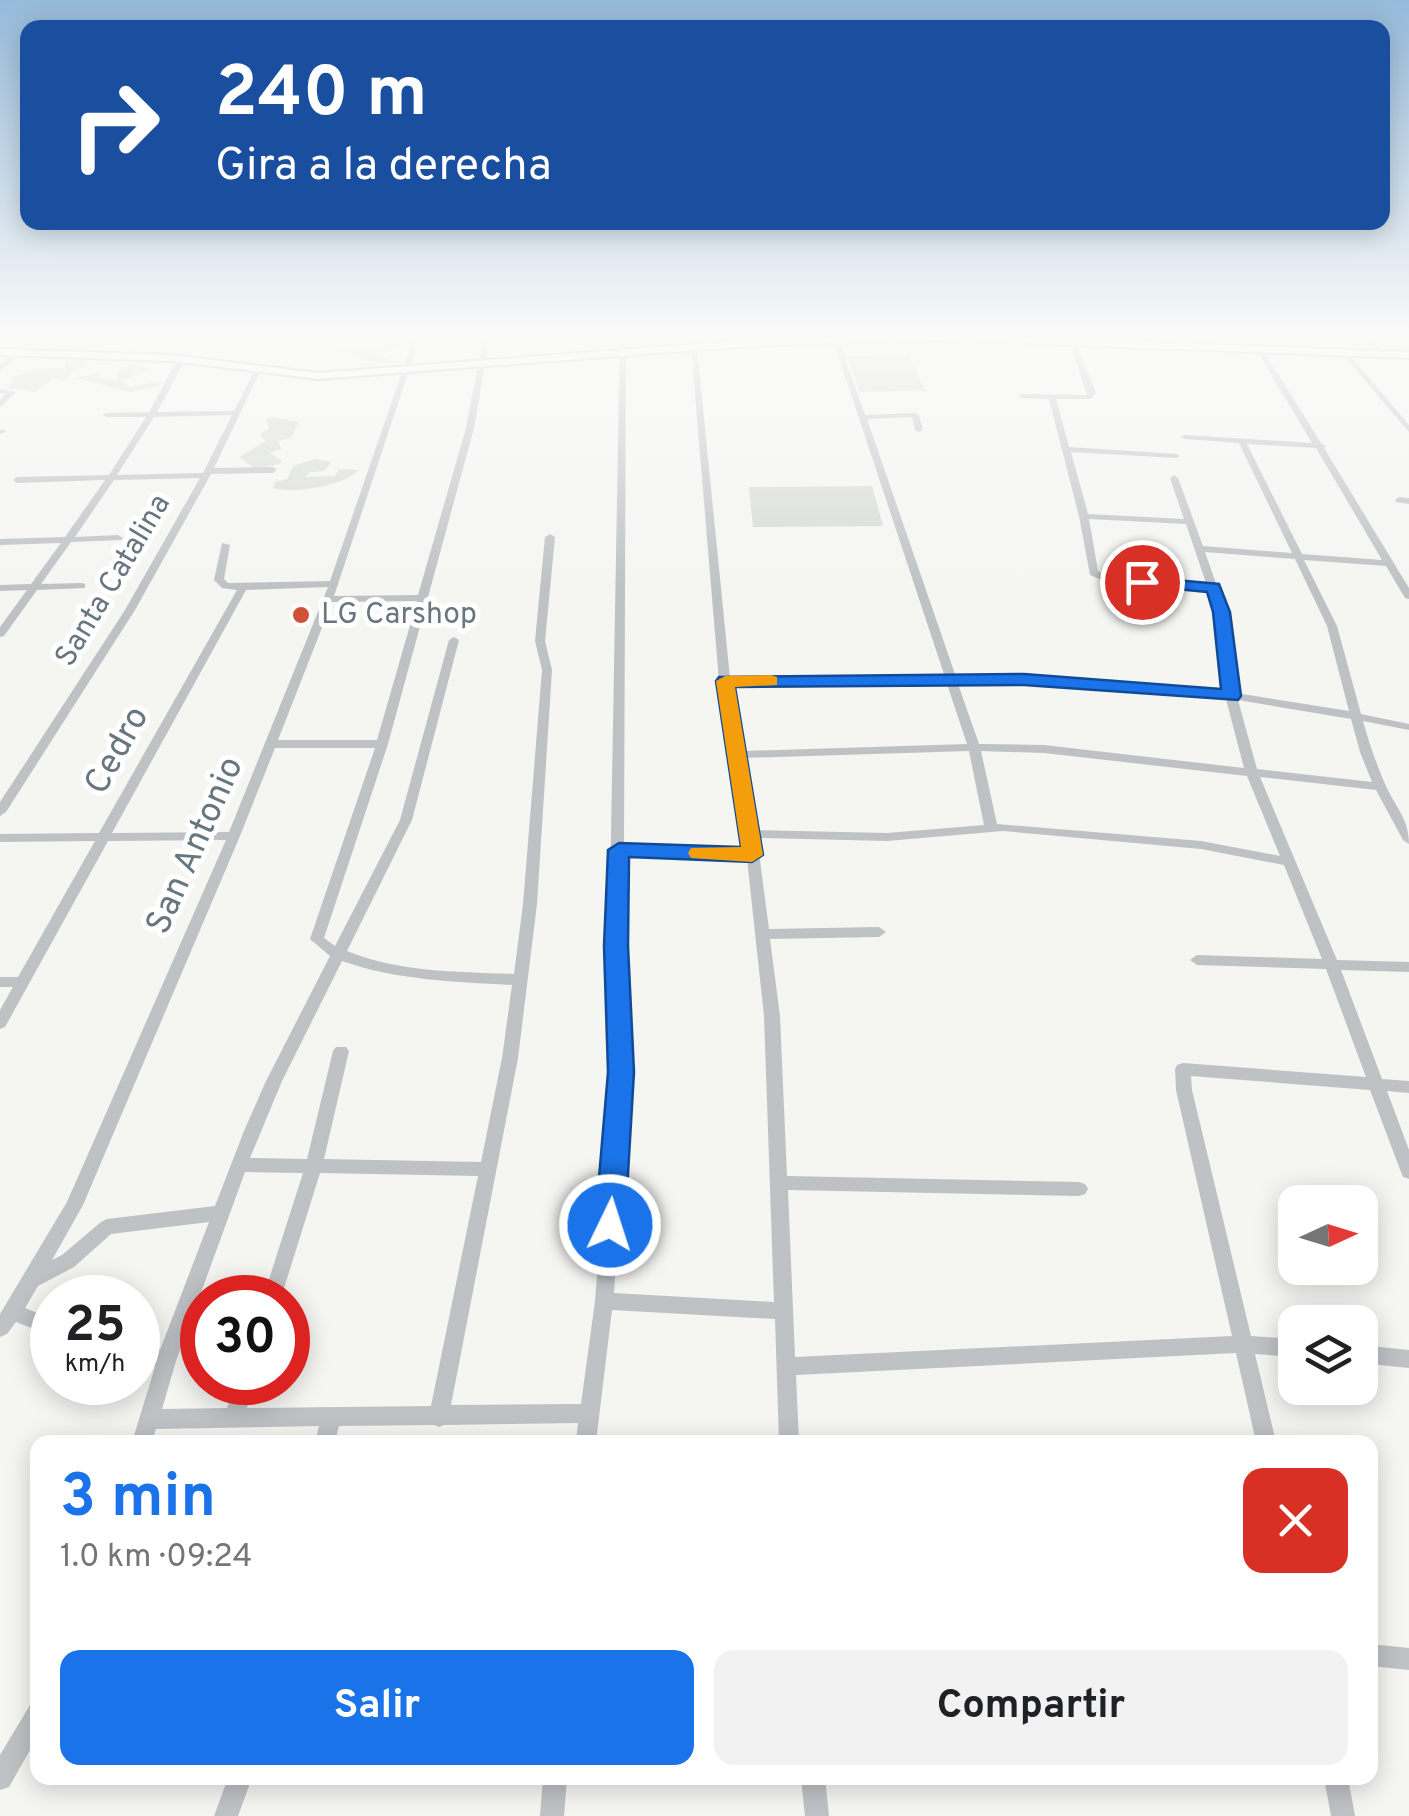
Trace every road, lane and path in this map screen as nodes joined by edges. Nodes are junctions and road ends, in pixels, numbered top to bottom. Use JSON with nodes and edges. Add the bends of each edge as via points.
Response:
{"nodes":[{"id":1,"x":151,"y":419,"type":"edge"},
{"id":2,"x":233,"y":419,"type":"edge"},
{"id":3,"x":390,"y":419,"type":"edge"},
{"id":4,"x":472,"y":419,"type":"edge"},
{"id":5,"x":623,"y":419,"type":"edge"},
{"id":6,"x":700,"y":419,"type":"edge"},
{"id":7,"x":864,"y":419,"type":"edge"},
{"id":8,"x":916,"y":419,"type":"edge"},
{"id":9,"x":1058,"y":419,"type":"edge"},
{"id":10,"x":1305,"y":419,"type":"edge"},
{"id":11,"x":920,"y":430,"type":"dead end"},
{"id":12,"x":1185,"y":437,"type":"dead end"},
{"id":13,"x":1242,"y":441,"type":"junction"},
{"id":14,"x":1322,"y":446,"type":"junction"},
{"id":15,"x":1066,"y":449,"type":"junction"},
{"id":16,"x":1176,"y":456,"type":"dead end"},
{"id":17,"x":273,"y":470,"type":"dead end"},
{"id":18,"x":208,"y":473,"type":"junction"},
{"id":19,"x":112,"y":477,"type":"junction"},
{"id":20,"x":1174,"y":478,"type":"dead end"},
{"id":21,"x":17,"y":480,"type":"dead end"},
{"id":22,"x":1084,"y":516,"type":"junction"},
{"id":23,"x":1191,"y":522,"type":"junction"},
{"id":24,"x":550,"y":537,"type":"dead end"},
{"id":25,"x":118,"y":538,"type":"dead end"},
{"id":26,"x":67,"y":540,"type":"junction"},
{"id":27,"x":0,"y":542,"type":"edge"},
{"id":28,"x":225,"y":544,"type":"dead end"},
{"id":29,"x":1202,"y":549,"type":"junction"},
{"id":30,"x":1299,"y":556,"type":"junction"},
{"id":31,"x":1390,"y":564,"type":"junction"},
{"id":32,"x":334,"y":584,"type":"junction"},
{"id":33,"x":82,"y":586,"type":"dead end"},
{"id":34,"x":243,"y":587,"type":"junction"},
{"id":35,"x":1214,"y":587,"type":"junction"},
{"id":36,"x":0,"y":588,"type":"edge"},
{"id":37,"x":33,"y":588,"type":"junction"},
{"id":38,"x":1409,"y":596,"type":"edge"},
{"id":39,"x":422,"y":598,"type":"junction"},
{"id":40,"x":327,"y":599,"type":"junction"},
{"id":41,"x":0,"y":634,"type":"edge"},
{"id":42,"x":454,"y":640,"type":"dead end"},
{"id":43,"x":949,"y":678,"type":"junction"},
{"id":44,"x":725,"y":681,"type":"junction"},
{"id":45,"x":1231,"y":696,"type":"junction"},
{"id":46,"x":1354,"y":714,"type":"junction"},
{"id":47,"x":1409,"y":727,"type":"edge"},
{"id":48,"x":272,"y":744,"type":"junction"},
{"id":49,"x":382,"y":744,"type":"junction"},
{"id":50,"x":974,"y":747,"type":"junction"},
{"id":51,"x":735,"y":755,"type":"junction"},
{"id":52,"x":1251,"y":771,"type":"junction"},
{"id":53,"x":1380,"y":787,"type":"junction"},
{"id":54,"x":0,"y":812,"type":"edge"},
{"id":55,"x":991,"y":827,"type":"junction"},
{"id":56,"x":749,"y":834,"type":"junction"},
{"id":57,"x":234,"y":836,"type":"junction"},
{"id":58,"x":0,"y":838,"type":"edge"},
{"id":59,"x":104,"y":838,"type":"junction"},
{"id":60,"x":1409,"y":840,"type":"edge"},
{"id":61,"x":619,"y":850,"type":"junction"},
{"id":62,"x":752,"y":855,"type":"junction"},
{"id":63,"x":1289,"y":862,"type":"junction"},
{"id":64,"x":879,"y":932,"type":"dead end"},
{"id":65,"x":762,"y":934,"type":"junction"},
{"id":66,"x":340,"y":957,"type":"junction"},
{"id":67,"x":1198,"y":960,"type":"dead end"},
{"id":68,"x":1331,"y":963,"type":"junction"},
{"id":69,"x":1409,"y":967,"type":"edge"},
{"id":70,"x":520,"y":980,"type":"junction"},
{"id":71,"x":0,"y":982,"type":"edge"},
{"id":72,"x":23,"y":982,"type":"junction"},
{"id":73,"x":0,"y":1023,"type":"edge"},
{"id":74,"x":340,"y":1051,"type":"dead end"},
{"id":75,"x":1375,"y":1084,"type":"junction"},
{"id":76,"x":1409,"y":1088,"type":"edge"},
{"id":77,"x":239,"y":1165,"type":"junction"},
{"id":78,"x":314,"y":1165,"type":"junction"},
{"id":79,"x":488,"y":1169,"type":"junction"},
{"id":80,"x":1409,"y":1172,"type":"edge"},
{"id":81,"x":780,"y":1183,"type":"junction"},
{"id":82,"x":1079,"y":1189,"type":"dead end"},
{"id":83,"x":222,"y":1213,"type":"junction"},
{"id":84,"x":34,"y":1275,"type":"edge"},
{"id":85,"x":41,"y":1275,"type":"edge"},
{"id":86,"x":279,"y":1275,"type":"edge"},
{"id":87,"x":30,"y":1282,"type":"edge"},
{"id":88,"x":604,"y":1301,"type":"junction"},
{"id":89,"x":782,"y":1311,"type":"junction"},
{"id":90,"x":6,"y":1320,"type":"edge"},
{"id":91,"x":1243,"y":1344,"type":"junction"},
{"id":92,"x":1278,"y":1347,"type":"edge"},
{"id":93,"x":1378,"y":1355,"type":"edge"},
{"id":94,"x":1409,"y":1358,"type":"edge"},
{"id":95,"x":160,"y":1359,"type":"edge"},
{"id":96,"x":166,"y":1360,"type":"junction"},
{"id":97,"x":784,"y":1367,"type":"junction"},
{"id":98,"x":238,"y":1405,"type":"edge"},
{"id":99,"x":588,"y":1413,"type":"junction"},
{"id":100,"x":332,"y":1417,"type":"junction"},
{"id":101,"x":438,"y":1417,"type":"junction"},
{"id":102,"x":151,"y":1418,"type":"junction"},
{"id":103,"x":234,"y":1418,"type":"junction"},
{"id":104,"x":145,"y":1435,"type":"edge"},
{"id":105,"x":327,"y":1435,"type":"edge"},
{"id":106,"x":586,"y":1435,"type":"edge"},
{"id":107,"x":789,"y":1435,"type":"edge"},
{"id":108,"x":1264,"y":1435,"type":"edge"},
{"id":109,"x":1378,"y":1656,"type":"edge"},
{"id":110,"x":1409,"y":1659,"type":"edge"},
{"id":111,"x":30,"y":1727,"type":"edge"},
{"id":112,"x":0,"y":1778,"type":"edge"},
{"id":113,"x":237,"y":1785,"type":"edge"},
{"id":114,"x":554,"y":1785,"type":"edge"},
{"id":115,"x":815,"y":1785,"type":"edge"},
{"id":116,"x":1337,"y":1785,"type":"edge"},
{"id":117,"x":226,"y":1816,"type":"edge"},
{"id":118,"x":552,"y":1816,"type":"edge"},
{"id":119,"x":817,"y":1816,"type":"edge"},
{"id":120,"x":1343,"y":1816,"type":"edge"}],
"edges":[{"from":1,"to":19,"type":"street"},
{"from":2,"to":18,"type":"street","name":"Santa Catalina"},
{"from":3,"to":32,"type":"street","name":"San Antonio"},
{"from":4,"to":39,"type":"street"},
{"from":5,"to":61,"type":"street"},
{"from":6,"to":44,"type":"street"},
{"from":7,"to":43,"type":"street"},
{"from":8,"to":11,"type":"street"},
{"from":9,"to":15,"type":"street"},
{"from":10,"to":14,"type":"street"},
{"from":12,"to":13,"type":"street"},
{"from":13,"to":14,"type":"street"},
{"from":13,"to":30,"type":"street"},
{"from":14,"to":31,"type":"street"},
{"from":15,"to":16,"type":"street"},
{"from":15,"to":22,"type":"street"},
{"from":17,"to":18,"type":"street"},
{"from":18,"to":19,"type":"street"},
{"from":18,"to":54,"type":"street","name":"Santa Catalina","via":[[130,610]]},
{"from":19,"to":21,"type":"street"},
{"from":19,"to":26,"type":"street"},
{"from":20,"to":23,"type":"street"},
{"from":22,"to":23,"type":"street"},
{"from":22,"to":35,"type":"street","via":[[1090,568],[1098,576]]},
{"from":23,"to":29,"type":"street"},
{"from":24,"to":70,"type":"street","via":[[540,641],[548,670]]},
{"from":25,"to":26,"type":"street"},
{"from":26,"to":27,"type":"street"},
{"from":26,"to":37,"type":"street"},
{"from":28,"to":34,"type":"street","via":[[219,580]]},
{"from":29,"to":30,"type":"street"},
{"from":29,"to":35,"type":"street"},
{"from":30,"to":31,"type":"street"},
{"from":30,"to":46,"type":"street","via":[[1332,626]]},
{"from":31,"to":38,"type":"street"},
{"from":32,"to":34,"type":"street"},
{"from":32,"to":40,"type":"street","name":"San Antonio"},
{"from":33,"to":37,"type":"street"},
{"from":34,"to":59,"type":"street","name":"Cedro"},
{"from":35,"to":45,"type":"street"},
{"from":36,"to":37,"type":"street"},
{"from":37,"to":41,"type":"street"},
{"from":39,"to":40,"type":"street"},
{"from":39,"to":49,"type":"street"},
{"from":40,"to":48,"type":"street","name":"San Antonio"},
{"from":42,"to":66,"type":"street","via":[[406,820]]},
{"from":43,"to":44,"type":"street"},
{"from":43,"to":45,"type":"street"},
{"from":43,"to":50,"type":"street"},
{"from":44,"to":51,"type":"street"},
{"from":45,"to":46,"type":"street"},
{"from":45,"to":52,"type":"street"},
{"from":46,"to":47,"type":"street"},
{"from":46,"to":53,"type":"street"},
{"from":48,"to":49,"type":"street"},
{"from":48,"to":57,"type":"street","name":"San Antonio"},
{"from":49,"to":66,"type":"street","via":[[318,939]]},
{"from":50,"to":51,"type":"street"},
{"from":50,"to":52,"type":"street"},
{"from":50,"to":55,"type":"street"},
{"from":51,"to":56,"type":"street"},
{"from":52,"to":53,"type":"street"},
{"from":52,"to":63,"type":"street"},
{"from":53,"to":60,"type":"street"},
{"from":55,"to":56,"type":"street","via":[[887,837]]},
{"from":55,"to":63,"type":"street","via":[[1146,838]]},
{"from":56,"to":62,"type":"street"},
{"from":57,"to":59,"type":"street"},
{"from":57,"to":84,"type":"street","name":"San Antonio","via":[[74,1205]]},
{"from":58,"to":59,"type":"street"},
{"from":59,"to":72,"type":"street","name":"Cedro"},
{"from":61,"to":62,"type":"street"},
{"from":61,"to":88,"type":"street","via":[[621,1072]]},
{"from":62,"to":65,"type":"street"},
{"from":63,"to":68,"type":"street"},
{"from":64,"to":65,"type":"street"},
{"from":65,"to":81,"type":"street"},
{"from":66,"to":70,"type":"street","via":[[442,976]]},
{"from":66,"to":77,"type":"street","via":[[274,1081]]},
{"from":67,"to":68,"type":"street"},
{"from":68,"to":69,"type":"street"},
{"from":68,"to":75,"type":"street"},
{"from":70,"to":79,"type":"street"},
{"from":71,"to":72,"type":"street"},
{"from":72,"to":73,"type":"street","name":"Cedro"},
{"from":74,"to":78,"type":"street"},
{"from":75,"to":76,"type":"street"},
{"from":75,"to":80,"type":"street"},
{"from":75,"to":91,"type":"street","via":[[1184,1068]]},
{"from":77,"to":78,"type":"street"},
{"from":77,"to":83,"type":"street"},
{"from":78,"to":79,"type":"street"},
{"from":78,"to":86,"type":"street"},
{"from":79,"to":101,"type":"street"},
{"from":81,"to":82,"type":"street"},
{"from":81,"to":89,"type":"street"},
{"from":83,"to":85,"type":"street","via":[[107,1227]]},
{"from":83,"to":96,"type":"street"},
{"from":87,"to":90,"type":"street","name":"San Antonio"},
{"from":88,"to":89,"type":"street"},
{"from":88,"to":99,"type":"street"},
{"from":89,"to":97,"type":"street"},
{"from":91,"to":92,"type":"street"},
{"from":91,"to":97,"type":"street"},
{"from":91,"to":108,"type":"street"},
{"from":93,"to":94,"type":"street"},
{"from":95,"to":96,"type":"street"},
{"from":96,"to":102,"type":"street"},
{"from":97,"to":107,"type":"street"},
{"from":98,"to":103,"type":"street"},
{"from":99,"to":101,"type":"street"},
{"from":99,"to":106,"type":"street"},
{"from":100,"to":101,"type":"street"},
{"from":100,"to":103,"type":"street"},
{"from":100,"to":105,"type":"street"},
{"from":102,"to":103,"type":"street"},
{"from":102,"to":104,"type":"street"},
{"from":109,"to":110,"type":"street"},
{"from":111,"to":112,"type":"street"},
{"from":113,"to":117,"type":"street"},
{"from":114,"to":118,"type":"street"},
{"from":115,"to":119,"type":"street"},
{"from":116,"to":120,"type":"street"}]}
